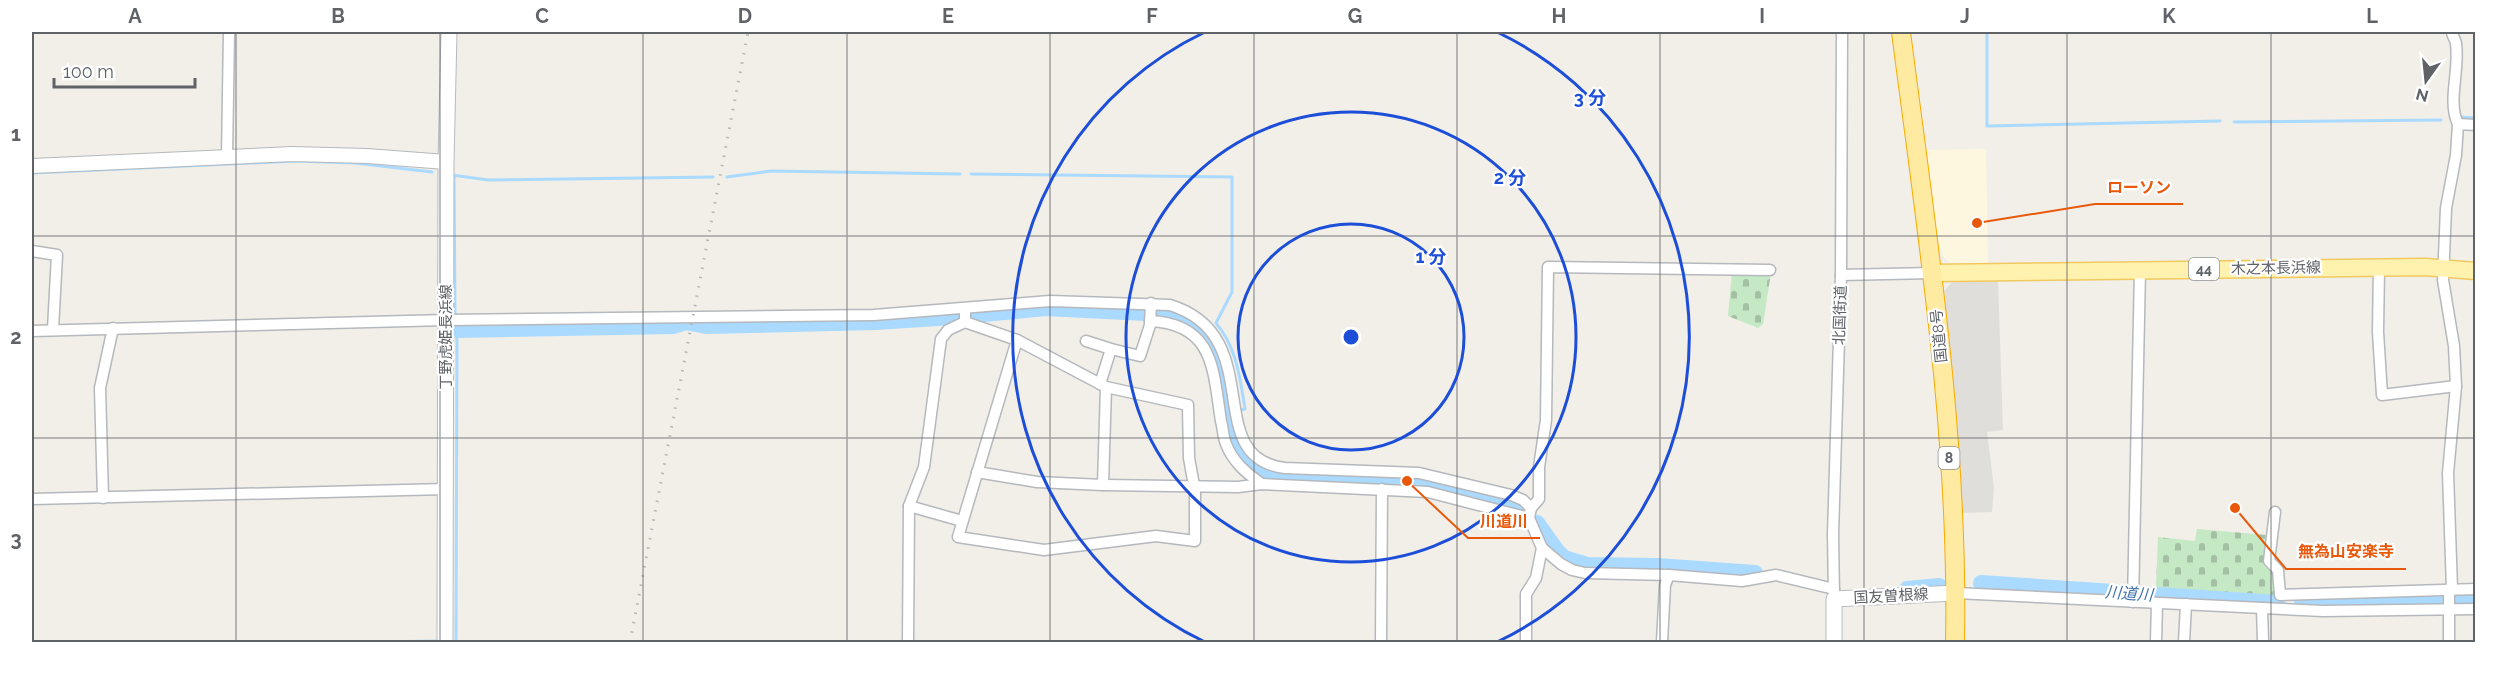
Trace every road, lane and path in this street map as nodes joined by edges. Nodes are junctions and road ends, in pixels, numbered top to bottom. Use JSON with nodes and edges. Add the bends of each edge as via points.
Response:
{"nodes":[{"id":1,"x":229,"y":32,"type":"edge"},
{"id":2,"x":449,"y":32,"type":"edge"},
{"id":3,"x":1842,"y":32,"type":"edge"},
{"id":4,"x":1901,"y":32,"type":"edge"},
{"id":5,"x":2452,"y":32,"type":"edge"},
{"id":6,"x":2458,"y":124,"type":"junction"},
{"id":7,"x":2475,"y":125,"type":"edge"},
{"id":8,"x":227,"y":158,"type":"junction"},
{"id":9,"x":446,"y":162,"type":"junction"},
{"id":10,"x":32,"y":166,"type":"edge"},
{"id":11,"x":32,"y":251,"type":"edge"},
{"id":12,"x":2379,"y":267,"type":"junction"},
{"id":13,"x":2444,"y":268,"type":"junction"},
{"id":14,"x":1770,"y":270,"type":"dead end"},
{"id":15,"x":2140,"y":270,"type":"junction"},
{"id":16,"x":2475,"y":271,"type":"edge"},
{"id":17,"x":1932,"y":273,"type":"junction"},
{"id":18,"x":1841,"y":275,"type":"junction"},
{"id":19,"x":964,"y":309,"type":"junction"},
{"id":20,"x":1150,"y":313,"type":"junction"},
{"id":21,"x":446,"y":320,"type":"junction"},
{"id":22,"x":965,"y":322,"type":"junction"},
{"id":23,"x":113,"y":328,"type":"junction"},
{"id":24,"x":53,"y":329,"type":"junction"},
{"id":25,"x":32,"y":331,"type":"edge"},
{"id":26,"x":1017,"y":340,"type":"junction"},
{"id":27,"x":1086,"y":341,"type":"dead end"},
{"id":28,"x":1111,"y":348,"type":"junction"},
{"id":29,"x":1103,"y":385,"type":"junction"},
{"id":30,"x":2456,"y":386,"type":"junction"},
{"id":31,"x":977,"y":472,"type":"junction"},
{"id":32,"x":1262,"y":484,"type":"junction"},
{"id":33,"x":1103,"y":485,"type":"junction"},
{"id":34,"x":1194,"y":486,"type":"junction"},
{"id":35,"x":446,"y":489,"type":"junction"},
{"id":36,"x":1382,"y":489,"type":"junction"},
{"id":37,"x":104,"y":498,"type":"junction"},
{"id":38,"x":32,"y":500,"type":"edge"},
{"id":39,"x":909,"y":506,"type":"junction"},
{"id":40,"x":2275,"y":512,"type":"dead end"},
{"id":41,"x":1530,"y":513,"type":"junction"},
{"id":42,"x":962,"y":521,"type":"junction"},
{"id":43,"x":1542,"y":548,"type":"junction"},
{"id":44,"x":1668,"y":575,"type":"junction"},
{"id":45,"x":2450,"y":590,"type":"junction"},
{"id":46,"x":2475,"y":590,"type":"edge"},
{"id":47,"x":1956,"y":593,"type":"junction"},
{"id":48,"x":1834,"y":594,"type":"junction"},
{"id":49,"x":2294,"y":594,"type":"junction"},
{"id":50,"x":2133,"y":596,"type":"junction"},
{"id":51,"x":2157,"y":603,"type":"junction"},
{"id":52,"x":2186,"y":604,"type":"junction"},
{"id":53,"x":2262,"y":608,"type":"junction"},
{"id":54,"x":2449,"y":608,"type":"junction"},
{"id":55,"x":2475,"y":609,"type":"edge"},
{"id":56,"x":2293,"y":610,"type":"junction"},
{"id":57,"x":446,"y":642,"type":"edge"},
{"id":58,"x":908,"y":642,"type":"edge"},
{"id":59,"x":1381,"y":642,"type":"edge"},
{"id":60,"x":1526,"y":642,"type":"edge"},
{"id":61,"x":1662,"y":642,"type":"edge"},
{"id":62,"x":1834,"y":642,"type":"edge"},
{"id":63,"x":1955,"y":642,"type":"edge"},
{"id":64,"x":2156,"y":642,"type":"edge"},
{"id":65,"x":2184,"y":642,"type":"edge"},
{"id":66,"x":2264,"y":642,"type":"edge"},
{"id":67,"x":2449,"y":642,"type":"edge"}],
"edges":[{"from":1,"to":8,"type":"street"},
{"from":2,"to":9,"type":"main road","name":"丁野虎姫長浜線"},
{"from":3,"to":18,"type":"street","name":"北国街道"},
{"from":4,"to":17,"type":"highway","name":"国道8号","number":"8"},
{"from":5,"to":6,"type":"street","via":[[2457,74],[2453,115]]},
{"from":6,"to":7,"type":"street"},
{"from":6,"to":13,"type":"street","via":[[2446,208]]},
{"from":8,"to":9,"type":"street","via":[[292,154]]},
{"from":8,"to":10,"type":"street"},
{"from":9,"to":21,"type":"main road","name":"丁野虎姫長浜線"},
{"from":11,"to":24,"type":"street","via":[[57,255]]},
{"from":12,"to":13,"type":"main road","name":"木之本長浜線","number":"44"},
{"from":12,"to":15,"type":"main road","name":"木之本長浜線","number":"44"},
{"from":12,"to":30,"type":"street","via":[[2382,395]]},
{"from":13,"to":16,"type":"main road","name":"木之本長浜線","number":"44"},
{"from":13,"to":30,"type":"street"},
{"from":14,"to":41,"type":"street","via":[[1548,267],[1546,420],[1539,499]]},
{"from":15,"to":17,"type":"main road","name":"木之本長浜線","number":"44"},
{"from":15,"to":50,"type":"street"},
{"from":17,"to":18,"type":"street"},
{"from":17,"to":47,"type":"highway","name":"国道8号","number":"8","via":[[1948,434]]},
{"from":18,"to":48,"type":"street","name":"北国街道"},
{"from":19,"to":20,"type":"street","via":[[1050,301]]},
{"from":19,"to":21,"type":"street","via":[[874,315]]},
{"from":19,"to":22,"type":"street"},
{"from":20,"to":28,"type":"street","via":[[1140,356]]},
{"from":20,"to":32,"type":"street","via":[[1180,327],[1202,345],[1213,366],[1225,442],[1241,468]]},
{"from":20,"to":41,"type":"street","via":[[1181,309],[1213,334],[1226,357],[1239,435],[1255,457],[1268,464],[1429,475],[1511,495],[1523,500]]},
{"from":21,"to":23,"type":"street"},
{"from":21,"to":35,"type":"main road","name":"丁野虎姫長浜線"},
{"from":22,"to":26,"type":"street"},
{"from":22,"to":39,"type":"street","via":[[948,330],[941,339],[924,467]]},
{"from":23,"to":24,"type":"street"},
{"from":23,"to":37,"type":"street","via":[[100,388]]},
{"from":24,"to":25,"type":"street"},
{"from":26,"to":29,"type":"street"},
{"from":26,"to":31,"type":"street"},
{"from":27,"to":28,"type":"street"},
{"from":28,"to":29,"type":"street"},
{"from":29,"to":33,"type":"street"},
{"from":29,"to":34,"type":"street","via":[[1188,405]]},
{"from":30,"to":45,"type":"street","via":[[2448,473]]},
{"from":31,"to":33,"type":"street","via":[[1037,482]]},
{"from":31,"to":42,"type":"street"},
{"from":32,"to":34,"type":"street"},
{"from":32,"to":36,"type":"street"},
{"from":33,"to":34,"type":"street"},
{"from":34,"to":42,"type":"street","via":[[1196,541],[1156,537],[1044,550],[958,537]]},
{"from":35,"to":37,"type":"street"},
{"from":35,"to":57,"type":"main road","name":"丁野虎姫長浜線"},
{"from":36,"to":41,"type":"street","via":[[1428,492]]},
{"from":36,"to":59,"type":"street"},
{"from":37,"to":38,"type":"street"},
{"from":39,"to":42,"type":"street"},
{"from":39,"to":58,"type":"street"},
{"from":40,"to":49,"type":"street","via":[[2269,561],[2278,570],[2280,595]]},
{"from":41,"to":43,"type":"street"},
{"from":43,"to":44,"type":"street","via":[[1566,568],[1585,573]]},
{"from":43,"to":60,"type":"street","via":[[1536,578],[1526,594]]},
{"from":44,"to":48,"type":"street","via":[[1742,581],[1776,575]]},
{"from":44,"to":61,"type":"street"},
{"from":45,"to":46,"type":"street"},
{"from":45,"to":49,"type":"street"},
{"from":45,"to":54,"type":"street"},
{"from":47,"to":48,"type":"main road","name":"国友曽根線"},
{"from":47,"to":50,"type":"street"},
{"from":47,"to":63,"type":"highway","name":"国道8号","number":"8"},
{"from":48,"to":62,"type":"main road","name":"国友曽根線"},
{"from":49,"to":56,"type":"street"},
{"from":50,"to":51,"type":"street"},
{"from":51,"to":52,"type":"street"},
{"from":51,"to":64,"type":"street"},
{"from":52,"to":53,"type":"street"},
{"from":52,"to":65,"type":"street"},
{"from":53,"to":56,"type":"street"},
{"from":53,"to":66,"type":"street"},
{"from":54,"to":55,"type":"street"},
{"from":54,"to":56,"type":"street"},
{"from":54,"to":67,"type":"street"}]}
